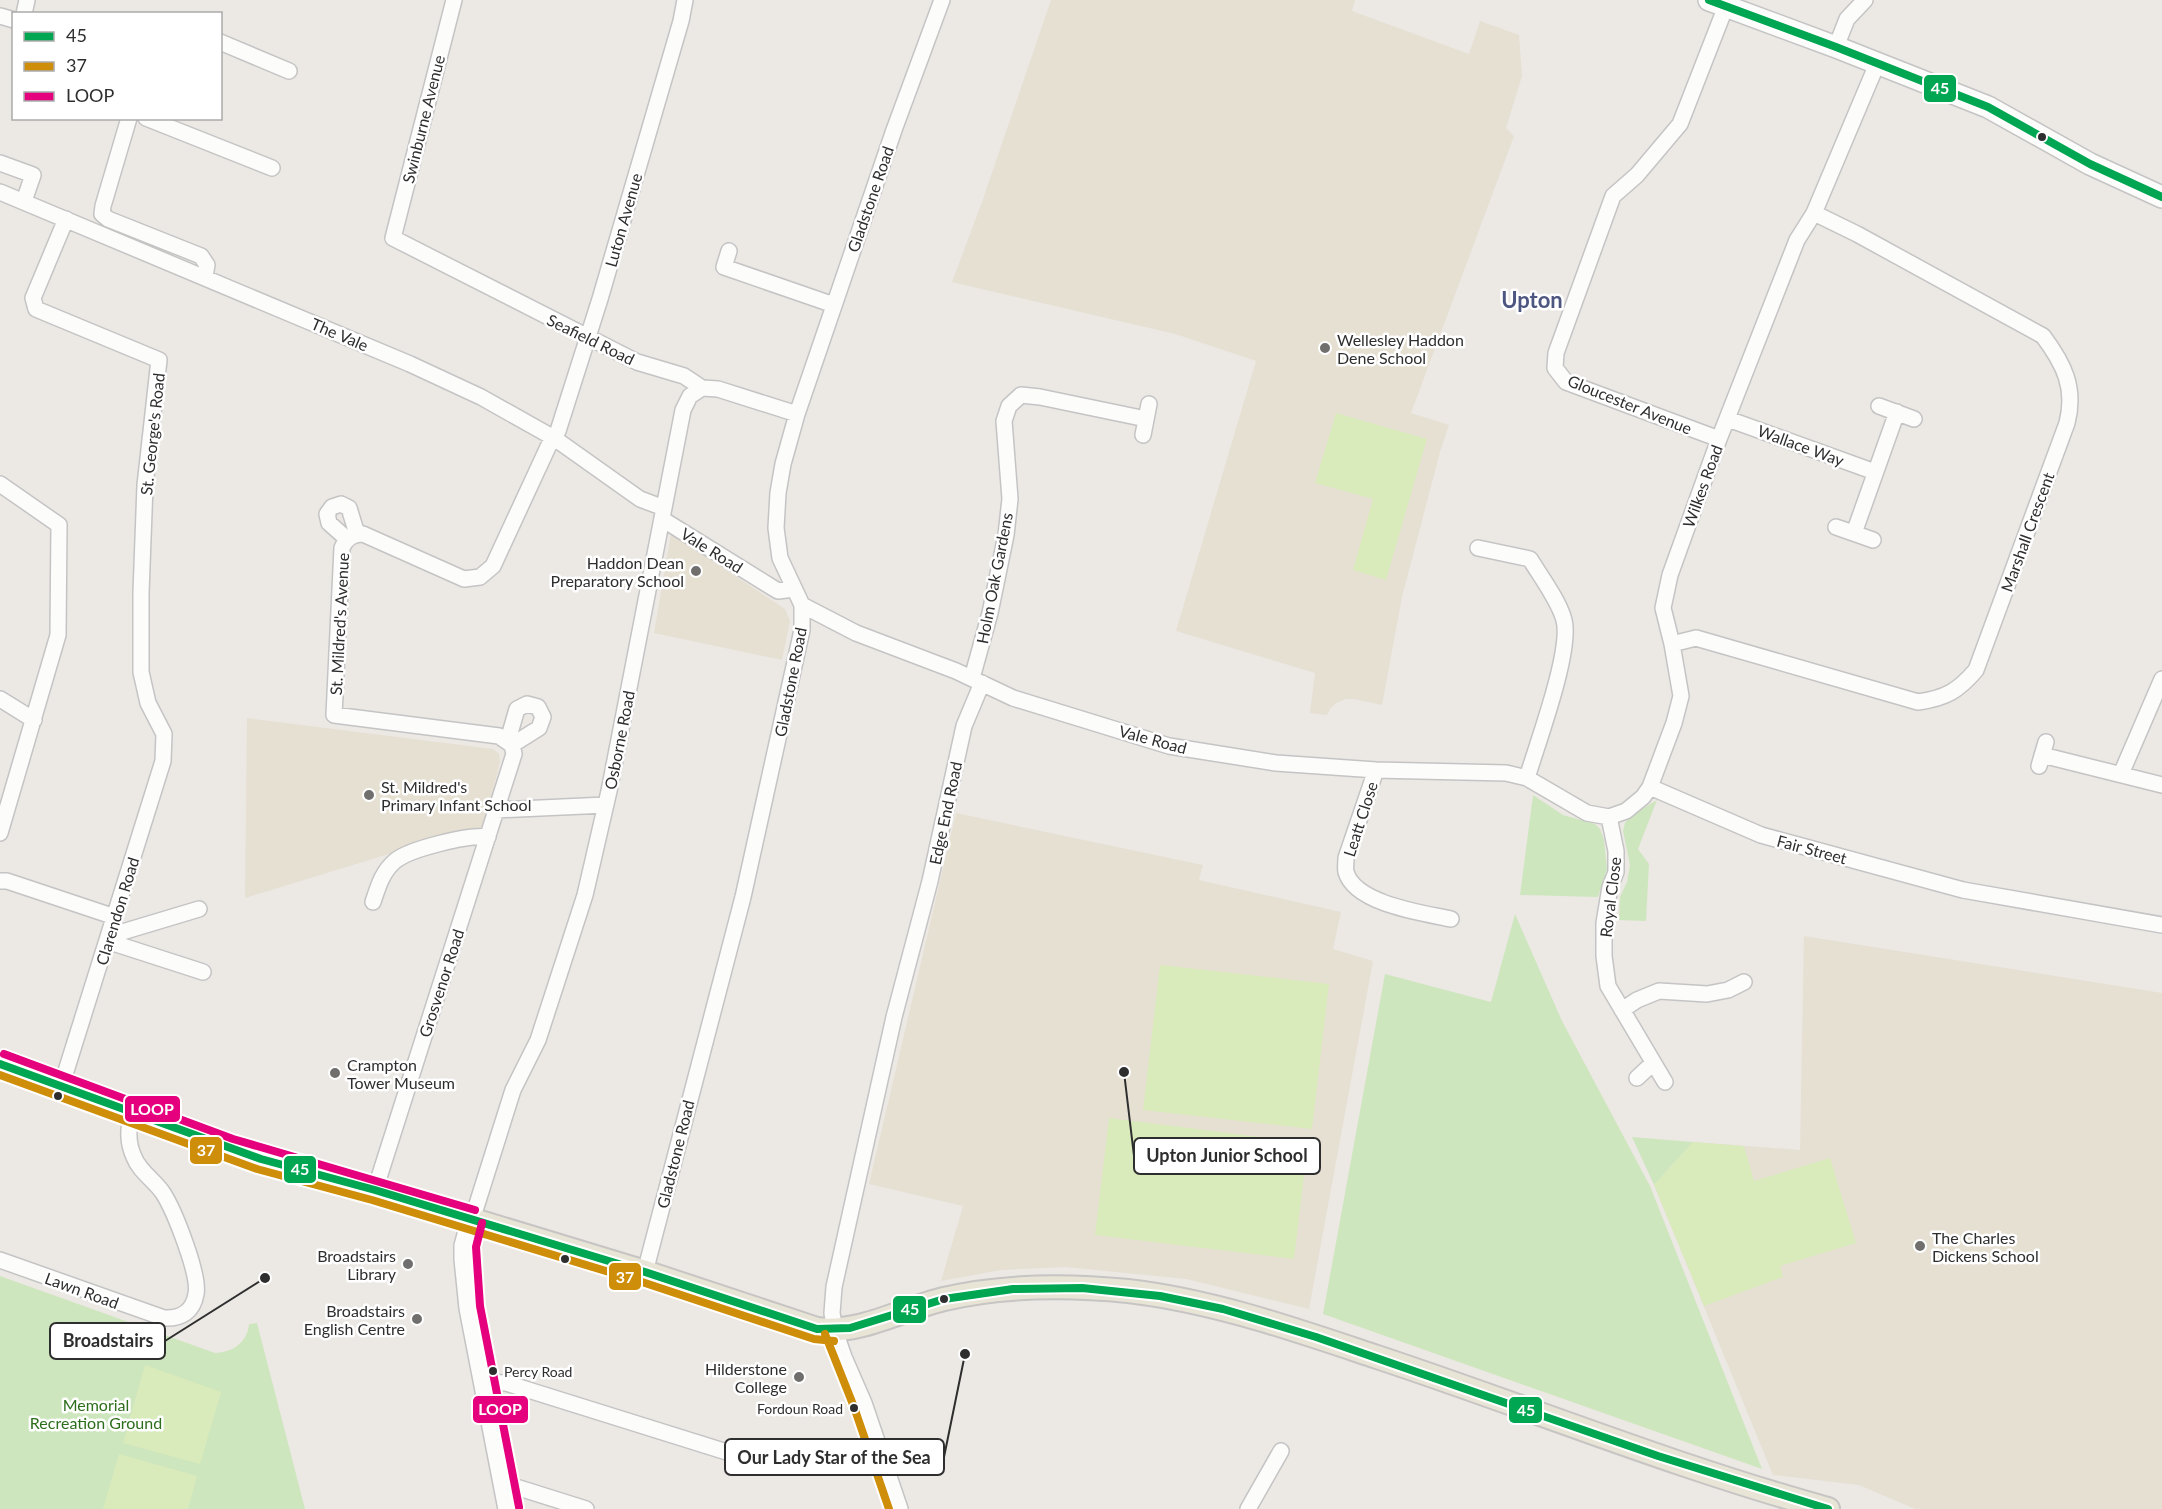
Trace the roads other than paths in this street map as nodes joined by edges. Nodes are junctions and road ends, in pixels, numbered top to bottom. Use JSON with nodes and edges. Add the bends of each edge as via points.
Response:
{"nodes":[{"id":1,"x":454,"y":0,"type":"edge"},
{"id":2,"x":685,"y":0,"type":"edge"},
{"id":3,"x":942,"y":0,"type":"edge"},
{"id":4,"x":1865,"y":0,"type":"edge"},
{"id":5,"x":1718,"y":3,"type":"edge"},
{"id":6,"x":222,"y":43,"type":"edge"},
{"id":7,"x":1836,"y":47,"type":"junction"},
{"id":8,"x":1877,"y":64,"type":"junction"},
{"id":9,"x":289,"y":71,"type":"dead end"},
{"id":10,"x":128,"y":120,"type":"edge"},
{"id":11,"x":151,"y":120,"type":"edge"},
{"id":12,"x":0,"y":163,"type":"edge"},
{"id":13,"x":272,"y":168,"type":"dead end"},
{"id":14,"x":0,"y":192,"type":"edge"},
{"id":15,"x":2162,"y":197,"type":"edge"},
{"id":16,"x":24,"y":201,"type":"junction"},
{"id":17,"x":1814,"y":213,"type":"junction"},
{"id":18,"x":66,"y":219,"type":"junction"},
{"id":19,"x":393,"y":238,"type":"joint"},
{"id":20,"x":729,"y":252,"type":"dead end"},
{"id":21,"x":205,"y":276,"type":"junction"},
{"id":22,"x":834,"y":305,"type":"junction"},
{"id":23,"x":588,"y":338,"type":"junction"},
{"id":24,"x":702,"y":388,"type":"junction"},
{"id":25,"x":1879,"y":406,"type":"dead end"},
{"id":26,"x":1897,"y":412,"type":"junction"},
{"id":27,"x":797,"y":414,"type":"junction"},
{"id":28,"x":1728,"y":419,"type":"junction"},
{"id":29,"x":1914,"y":419,"type":"dead end"},
{"id":30,"x":1143,"y":435,"type":"dead end"},
{"id":31,"x":554,"y":438,"type":"junction"},
{"id":32,"x":1719,"y":439,"type":"junction"},
{"id":33,"x":1875,"y":472,"type":"junction"},
{"id":34,"x":0,"y":484,"type":"edge"},
{"id":35,"x":663,"y":514,"type":"junction"},
{"id":36,"x":1836,"y":527,"type":"dead end"},
{"id":37,"x":1854,"y":533,"type":"junction"},
{"id":38,"x":1873,"y":540,"type":"dead end"},
{"id":39,"x":1478,"y":548,"type":"dead end"},
{"id":40,"x":794,"y":589,"type":"junction"},
{"id":41,"x":802,"y":605,"type":"junction"},
{"id":42,"x":1672,"y":644,"type":"junction"},
{"id":43,"x":977,"y":680,"type":"junction"},
{"id":44,"x":2162,"y":680,"type":"edge"},
{"id":45,"x":0,"y":699,"type":"edge"},
{"id":46,"x":33,"y":720,"type":"junction"},
{"id":47,"x":164,"y":734,"type":"joint"},
{"id":48,"x":2043,"y":754,"type":"dead end"},
{"id":49,"x":1376,"y":770,"type":"junction"},
{"id":50,"x":2121,"y":774,"type":"junction"},
{"id":51,"x":1527,"y":778,"type":"junction"},
{"id":52,"x":2162,"y":785,"type":"edge"},
{"id":53,"x":1650,"y":787,"type":"junction"},
{"id":54,"x":606,"y":805,"type":"junction"},
{"id":55,"x":496,"y":810,"type":"junction"},
{"id":56,"x":1609,"y":818,"type":"junction"},
{"id":57,"x":0,"y":833,"type":"edge"},
{"id":58,"x":488,"y":837,"type":"junction"},
{"id":59,"x":0,"y":881,"type":"edge"},
{"id":60,"x":374,"y":902,"type":"dead end"},
{"id":61,"x":199,"y":909,"type":"dead end"},
{"id":62,"x":115,"y":917,"type":"junction"},
{"id":63,"x":1451,"y":919,"type":"dead end"},
{"id":64,"x":2162,"y":925,"type":"edge"},
{"id":65,"x":108,"y":939,"type":"junction"},
{"id":66,"x":202,"y":972,"type":"dead end"},
{"id":67,"x":1744,"y":982,"type":"dead end"},
{"id":68,"x":1622,"y":1010,"type":"junction"},
{"id":69,"x":1653,"y":1063,"type":"junction"},
{"id":70,"x":0,"y":1064,"type":"edge"},
{"id":71,"x":1636,"y":1078,"type":"dead end"},
{"id":72,"x":1665,"y":1082,"type":"dead end"},
{"id":73,"x":62,"y":1087,"type":"junction"},
{"id":74,"x":132,"y":1112,"type":"junction"},
{"id":75,"x":375,"y":1190,"type":"junction"},
{"id":76,"x":472,"y":1220,"type":"junction"},
{"id":77,"x":0,"y":1260,"type":"edge"},
{"id":78,"x":645,"y":1272,"type":"junction"},
{"id":79,"x":835,"y":1331,"type":"junction"},
{"id":80,"x":483,"y":1382,"type":"junction"},
{"id":81,"x":879,"y":1446,"type":"junction"},
{"id":82,"x":1281,"y":1451,"type":"dead end"},
{"id":83,"x":505,"y":1487,"type":"junction"},
{"id":84,"x":509,"y":1509,"type":"edge"},
{"id":85,"x":586,"y":1509,"type":"edge"},
{"id":86,"x":900,"y":1509,"type":"edge"},
{"id":87,"x":1248,"y":1509,"type":"edge"},
{"id":88,"x":1828,"y":1509,"type":"edge"}],
"edges":[{"from":1,"to":19,"type":"street","name":"Swinburne Avenue"},
{"from":2,"to":23,"type":"street","name":"Luton Avenue"},
{"from":3,"to":22,"type":"street","name":"Gladstone Road"},
{"from":4,"to":7,"type":"street","via":[[1847,18]]},
{"from":5,"to":7,"type":"street"},
{"from":5,"to":32,"type":"street","name":"Gloucester Avenue","via":[[1680,124],[1613,196],[1556,353],[1555,368],[1566,382]]},
{"from":6,"to":9,"type":"street"},
{"from":7,"to":8,"type":"street"},
{"from":8,"to":15,"type":"street","via":[[1988,107],[2090,164]]},
{"from":8,"to":17,"type":"street","name":"Wilkes Road"},
{"from":10,"to":21,"type":"street","via":[[102,214],[201,256],[207,265]]},
{"from":11,"to":13,"type":"street"},
{"from":12,"to":16,"type":"street","via":[[33,176]]},
{"from":14,"to":16,"type":"street","name":"The Vale"},
{"from":16,"to":18,"type":"street","name":"The Vale"},
{"from":17,"to":28,"type":"street","name":"Wilkes Road","via":[[1797,240]]},
{"from":17,"to":42,"type":"street","name":"Marshall Crescent","via":[[2043,336],[2060,357],[2069,382],[2071,408],[2067,423],[1976,670],[1962,687],[1938,699],[1918,702],[1696,638]]},
{"from":18,"to":21,"type":"street","name":"The Vale"},
{"from":18,"to":47,"type":"street","name":"St. George's Road","via":[[33,298],[36,309],[159,360],[145,485],[141,672],[148,702]]},
{"from":19,"to":23,"type":"street","name":"Seafield Road"},
{"from":20,"to":22,"type":"street","via":[[724,267]]},
{"from":21,"to":31,"type":"street","name":"The Vale","via":[[410,364],[481,397]]},
{"from":22,"to":27,"type":"street","name":"Gladstone Road"},
{"from":23,"to":24,"type":"street","name":"Seafield Road","via":[[638,362],[684,376]]},
{"from":23,"to":31,"type":"street","name":"Luton Avenue"},
{"from":24,"to":27,"type":"street","name":"Seafield Road","via":[[718,389]]},
{"from":24,"to":35,"type":"street","name":"Osborne Road","via":[[690,396],[682,411]]},
{"from":25,"to":26,"type":"street"},
{"from":26,"to":29,"type":"street"},
{"from":26,"to":33,"type":"street"},
{"from":27,"to":40,"type":"street","name":"Gladstone Road","via":[[779,483],[776,528],[780,558]]},
{"from":28,"to":32,"type":"street","name":"Wilkes Road"},
{"from":28,"to":33,"type":"street","name":"Wallace Way"},
{"from":30,"to":43,"type":"street","name":"Holm Oak Gardens","via":[[1148,412],[1021,395],[1009,406],[1004,421],[1010,499],[1006,535]]},
{"from":31,"to":35,"type":"street","name":"The Vale"},
{"from":31,"to":55,"type":"street","name":"St. Mildred's Avenue","via":[[493,566],[480,578],[464,579],[369,536],[352,537],[342,548],[334,715],[490,734],[510,742],[514,754]]},
{"from":32,"to":42,"type":"street","name":"Wilkes Road","via":[[1670,575],[1663,608]]},
{"from":33,"to":37,"type":"street"},
{"from":34,"to":46,"type":"street","via":[[59,525],[58,635]]},
{"from":35,"to":40,"type":"street","name":"Vale Road","via":[[778,591]]},
{"from":35,"to":54,"type":"street","name":"Osborne Road"},
{"from":36,"to":37,"type":"street"},
{"from":37,"to":38,"type":"street"},
{"from":39,"to":51,"type":"street","via":[[1535,553],[1564,619],[1561,662]]},
{"from":40,"to":41,"type":"street","name":"Gladstone Road"},
{"from":41,"to":43,"type":"street","name":"Vale Road","via":[[856,633]]},
{"from":41,"to":78,"type":"street","name":"Gladstone Road","via":[[802,630],[743,897]]},
{"from":42,"to":53,"type":"street","name":"Wilkes Road","via":[[1681,696]]},
{"from":43,"to":49,"type":"street","name":"Vale Road","via":[[1013,698],[1169,746],[1276,763]]},
{"from":43,"to":79,"type":"street","name":"Edge End Road","via":[[894,1017],[834,1287]]},
{"from":44,"to":50,"type":"street"},
{"from":45,"to":46,"type":"street"},
{"from":46,"to":57,"type":"street"},
{"from":47,"to":62,"type":"street","name":"Clarendon Road","via":[[163,761]]},
{"from":48,"to":50,"type":"street"},
{"from":49,"to":51,"type":"street","name":"Vale Road","via":[[1506,773]]},
{"from":49,"to":63,"type":"street","name":"Leatt Close","via":[[1346,858],[1346,872],[1359,891],[1376,900],[1433,922]]},
{"from":50,"to":52,"type":"street"},
{"from":51,"to":56,"type":"street","via":[[1587,813]]},
{"from":53,"to":56,"type":"street","via":[[1626,811]]},
{"from":53,"to":64,"type":"street","name":"Fair Street","via":[[1761,835],[1963,891]]},
{"from":54,"to":55,"type":"street"},
{"from":54,"to":76,"type":"street","name":"Osborne Road","via":[[585,895],[538,1040],[513,1090]]},
{"from":55,"to":58,"type":"street","name":"Grosvenor Road"},
{"from":56,"to":68,"type":"street","name":"Royal Close","via":[[1616,872],[1604,923],[1604,956],[1608,986]]},
{"from":58,"to":60,"type":"street","via":[[470,836],[408,853],[394,861],[380,879]]},
{"from":58,"to":75,"type":"street","name":"Grosvenor Road"},
{"from":59,"to":62,"type":"street"},
{"from":61,"to":65,"type":"street"},
{"from":62,"to":65,"type":"street","name":"Clarendon Road"},
{"from":65,"to":66,"type":"street"},
{"from":65,"to":73,"type":"street","name":"Clarendon Road"},
{"from":67,"to":68,"type":"street","via":[[1707,994],[1659,991]]},
{"from":68,"to":69,"type":"street","name":"Royal Close"},
{"from":69,"to":71,"type":"street"},
{"from":69,"to":72,"type":"street","name":"Royal Close"},
{"from":70,"to":73,"type":"main road"},
{"from":73,"to":74,"type":"main road"},
{"from":74,"to":75,"type":"main road","via":[[261,1159]]},
{"from":74,"to":77,"type":"street","name":"Lawn Road","via":[[128,1134],[134,1158],[163,1193],[178,1223],[193,1270],[197,1292],[191,1309],[175,1319],[164,1318]]},
{"from":75,"to":76,"type":"main road"},
{"from":76,"to":78,"type":"main road"},
{"from":76,"to":80,"type":"street","via":[[465,1259]]},
{"from":78,"to":79,"type":"main road","via":[[817,1329]]},
{"from":79,"to":81,"type":"street","name":"Edge End Road"},
{"from":79,"to":88,"type":"main road","via":[[944,1299],[994,1290],[1079,1287],[1182,1300],[1313,1335],[1655,1455]]},
{"from":80,"to":81,"type":"street","via":[[506,1383],[765,1464],[788,1465]]},
{"from":80,"to":83,"type":"street"},
{"from":81,"to":86,"type":"street","name":"Edge End Road"},
{"from":82,"to":87,"type":"street"},
{"from":83,"to":84,"type":"street"},
{"from":83,"to":85,"type":"street"}]}
